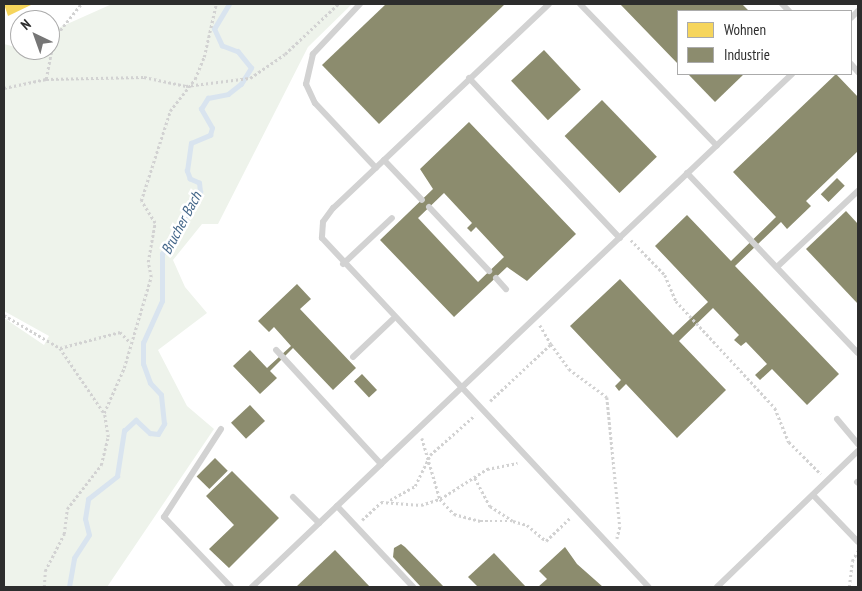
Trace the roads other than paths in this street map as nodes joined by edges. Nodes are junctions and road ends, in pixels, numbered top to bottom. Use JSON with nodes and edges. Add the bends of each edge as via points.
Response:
{"nodes":[{"id":1,"x":360,"y":4,"type":"edge"},
{"id":2,"x":549,"y":4,"type":"edge"},
{"id":3,"x":580,"y":4,"type":"edge"},
{"id":4,"x":791,"y":75,"type":"edge"},
{"id":5,"x":469,"y":78,"type":"junction"},
{"id":6,"x":717,"y":146,"type":"junction"},
{"id":7,"x":384,"y":160,"type":"junction"},
{"id":8,"x":376,"y":168,"type":"junction"},
{"id":9,"x":687,"y":173,"type":"junction"},
{"id":10,"x":858,"y":191,"type":"edge"},
{"id":11,"x":422,"y":200,"type":"dead end"},
{"id":12,"x":429,"y":207,"type":"dead end"},
{"id":13,"x":392,"y":218,"type":"dead end"},
{"id":14,"x":622,"y":236,"type":"junction"},
{"id":15,"x":343,"y":264,"type":"junction"},
{"id":16,"x":778,"y":266,"type":"junction"},
{"id":17,"x":489,"y":271,"type":"dead end"},
{"id":18,"x":496,"y":278,"type":"dead end"},
{"id":19,"x":506,"y":288,"type":"dead end"},
{"id":20,"x":393,"y":319,"type":"junction"},
{"id":21,"x":276,"y":350,"type":"dead end"},
{"id":22,"x":858,"y":353,"type":"edge"},
{"id":23,"x":353,"y":357,"type":"dead end"},
{"id":24,"x":460,"y":389,"type":"junction"},
{"id":25,"x":837,"y":419,"type":"dead end"},
{"id":26,"x":221,"y":429,"type":"dead end"},
{"id":27,"x":858,"y":444,"type":"edge"},
{"id":28,"x":858,"y":451,"type":"edge"},
{"id":29,"x":381,"y":464,"type":"junction"},
{"id":30,"x":813,"y":494,"type":"junction"},
{"id":31,"x":293,"y":497,"type":"dead end"},
{"id":32,"x":337,"y":506,"type":"junction"},
{"id":33,"x":319,"y":523,"type":"junction"},
{"id":34,"x":858,"y":542,"type":"edge"},
{"id":35,"x":231,"y":587,"type":"edge"},
{"id":36,"x":252,"y":587,"type":"edge"},
{"id":37,"x":413,"y":587,"type":"edge"},
{"id":38,"x":649,"y":587,"type":"edge"},
{"id":39,"x":717,"y":587,"type":"edge"}],
"edges":[{"from":1,"to":8,"type":"lane","via":[[313,54],[306,84],[315,102]]},
{"from":2,"to":5,"type":"lane"},
{"from":3,"to":6,"type":"lane"},
{"from":4,"to":6,"type":"lane"},
{"from":5,"to":7,"type":"lane"},
{"from":5,"to":14,"type":"lane"},
{"from":6,"to":9,"type":"lane"},
{"from":7,"to":8,"type":"lane"},
{"from":7,"to":11,"type":"lane"},
{"from":8,"to":15,"type":"lane","via":[[323,222],[322,238]]},
{"from":9,"to":14,"type":"lane"},
{"from":9,"to":16,"type":"lane"},
{"from":10,"to":16,"type":"lane"},
{"from":12,"to":17,"type":"lane"},
{"from":13,"to":15,"type":"lane"},
{"from":14,"to":24,"type":"lane"},
{"from":15,"to":20,"type":"lane"},
{"from":16,"to":22,"type":"lane"},
{"from":18,"to":19,"type":"lane"},
{"from":20,"to":23,"type":"lane"},
{"from":20,"to":24,"type":"lane"},
{"from":21,"to":29,"type":"lane"},
{"from":24,"to":29,"type":"lane"},
{"from":24,"to":38,"type":"lane"},
{"from":25,"to":27,"type":"lane"},
{"from":26,"to":35,"type":"lane","via":[[164,517]]},
{"from":28,"to":30,"type":"lane"},
{"from":29,"to":32,"type":"lane"},
{"from":30,"to":34,"type":"lane"},
{"from":30,"to":39,"type":"lane"},
{"from":31,"to":33,"type":"lane"},
{"from":32,"to":33,"type":"lane"},
{"from":32,"to":37,"type":"lane"},
{"from":33,"to":36,"type":"lane"}]}
